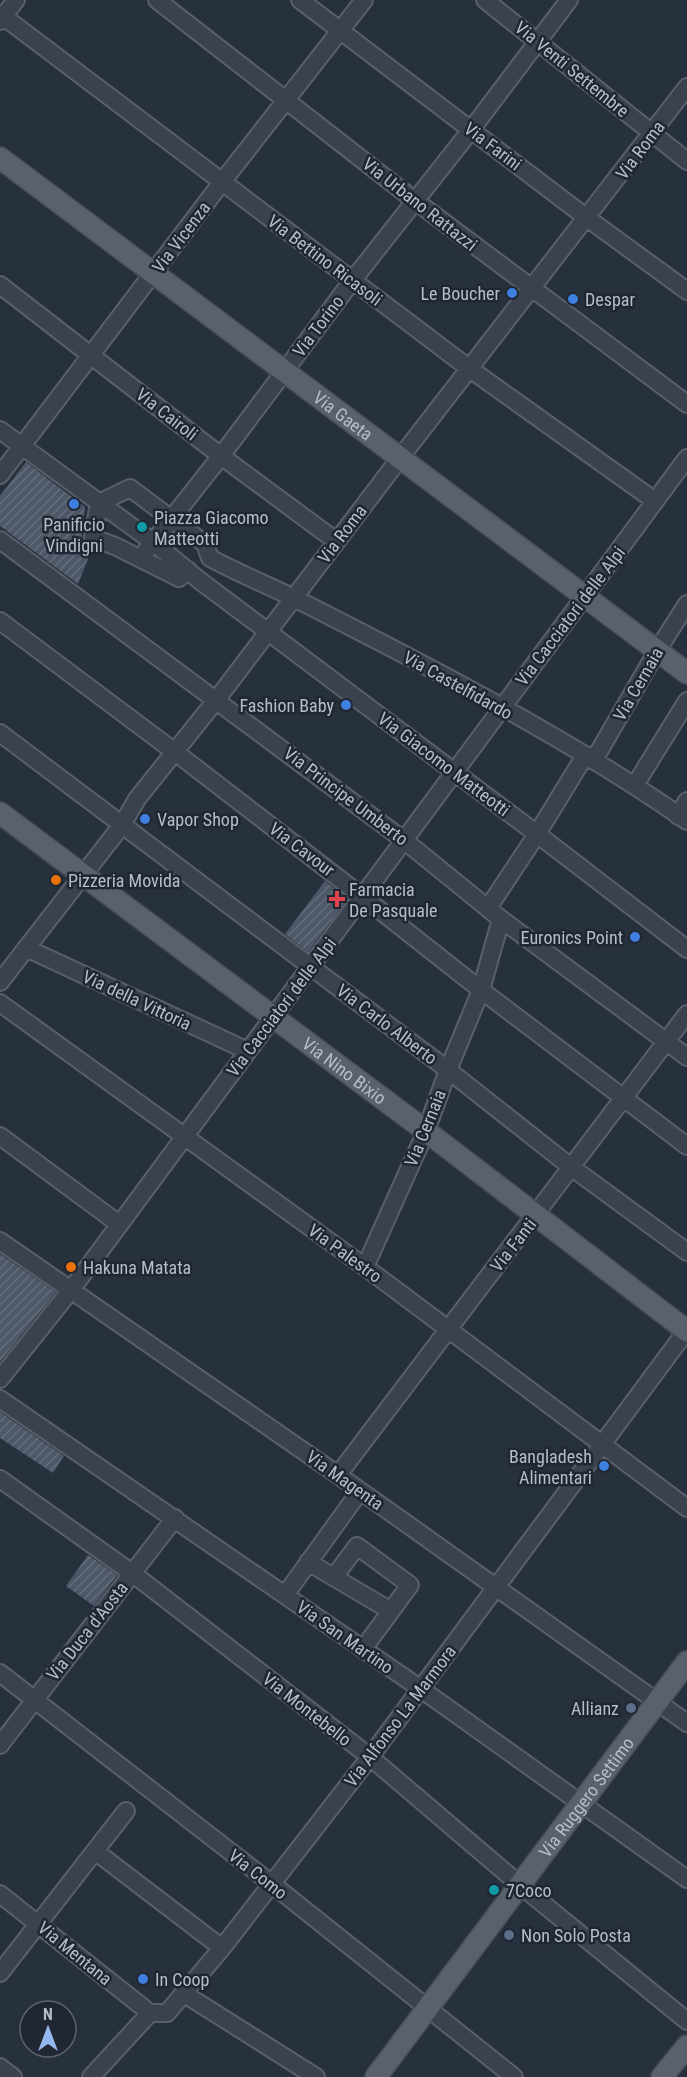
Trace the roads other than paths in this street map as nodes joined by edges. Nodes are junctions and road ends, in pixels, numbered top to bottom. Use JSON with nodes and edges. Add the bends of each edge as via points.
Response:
{"nodes":[{"id":1,"x":16,"y":0,"type":"edge"},
{"id":2,"x":157,"y":0,"type":"edge"},
{"id":3,"x":300,"y":0,"type":"edge"},
{"id":4,"x":364,"y":0,"type":"edge"},
{"id":5,"x":485,"y":0,"type":"edge"},
{"id":6,"x":569,"y":0,"type":"edge"},
{"id":7,"x":1,"y":17,"type":"edge"},
{"id":8,"x":341,"y":31,"type":"junction"},
{"id":9,"x":538,"y":42,"type":"junction"},
{"id":10,"x":687,"y":87,"type":"edge"},
{"id":11,"x":286,"y":100,"type":"junction"},
{"id":12,"x":471,"y":129,"type":"junction"},
{"id":13,"x":653,"y":134,"type":"junction"},
{"id":14,"x":0,"y":158,"type":"edge"},
{"id":15,"x":687,"y":161,"type":"edge"},
{"id":16,"x":222,"y":182,"type":"junction"},
{"id":17,"x":414,"y":200,"type":"junction"},
{"id":18,"x":587,"y":219,"type":"junction"},
{"id":19,"x":153,"y":274,"type":"junction"},
{"id":20,"x":352,"y":281,"type":"junction"},
{"id":21,"x":0,"y":285,"type":"edge"},
{"id":22,"x":531,"y":289,"type":"junction"},
{"id":23,"x":687,"y":291,"type":"edge"},
{"id":24,"x":91,"y":355,"type":"junction"},
{"id":25,"x":470,"y":369,"type":"junction"},
{"id":26,"x":283,"y":372,"type":"junction"},
{"id":27,"x":687,"y":404,"type":"edge"},
{"id":28,"x":0,"y":430,"type":"edge"},
{"id":29,"x":22,"y":446,"type":"junction"},
{"id":30,"x":221,"y":456,"type":"junction"},
{"id":31,"x":400,"y":458,"type":"junction"},
{"id":32,"x":687,"y":458,"type":"edge"},
{"id":33,"x":0,"y":475,"type":"edge"},
{"id":34,"x":95,"y":500,"type":"junction"},
{"id":35,"x":655,"y":501,"type":"junction"},
{"id":36,"x":175,"y":514,"type":"junction"},
{"id":37,"x":0,"y":540,"type":"edge"},
{"id":38,"x":336,"y":541,"type":"junction"},
{"id":39,"x":153,"y":542,"type":"junction"},
{"id":40,"x":140,"y":559,"type":"junction"},
{"id":41,"x":193,"y":575,"type":"junction"},
{"id":42,"x":586,"y":596,"type":"junction"},
{"id":43,"x":293,"y":598,"type":"junction"},
{"id":44,"x":687,"y":604,"type":"edge"},
{"id":45,"x":0,"y":621,"type":"edge"},
{"id":46,"x":268,"y":632,"type":"junction"},
{"id":47,"x":657,"y":651,"type":"junction"},
{"id":48,"x":687,"y":673,"type":"edge"},
{"id":49,"x":217,"y":699,"type":"junction"},
{"id":50,"x":687,"y":701,"type":"edge"},
{"id":51,"x":501,"y":708,"type":"junction"},
{"id":52,"x":0,"y":733,"type":"edge"},
{"id":53,"x":175,"y":752,"type":"junction"},
{"id":54,"x":590,"y":758,"type":"junction"},
{"id":55,"x":455,"y":772,"type":"junction"},
{"id":56,"x":635,"y":785,"type":"junction"},
{"id":57,"x":0,"y":813,"type":"edge"},
{"id":58,"x":684,"y":813,"type":"edge"},
{"id":59,"x":122,"y":825,"type":"junction"},
{"id":60,"x":537,"y":834,"type":"junction"},
{"id":61,"x":405,"y":841,"type":"junction"},
{"id":62,"x":84,"y":875,"type":"junction"},
{"id":63,"x":363,"y":897,"type":"junction"},
{"id":64,"x":494,"y":914,"type":"junction"},
{"id":65,"x":26,"y":948,"type":"junction"},
{"id":66,"x":687,"y":949,"type":"edge"},
{"id":67,"x":311,"y":966,"type":"junction"},
{"id":68,"x":0,"y":982,"type":"edge"},
{"id":69,"x":481,"y":990,"type":"junction"},
{"id":70,"x":0,"y":1004,"type":"edge"},
{"id":71,"x":687,"y":1014,"type":"edge"},
{"id":72,"x":274,"y":1017,"type":"junction"},
{"id":73,"x":666,"y":1042,"type":"junction"},
{"id":74,"x":248,"y":1051,"type":"junction"},
{"id":75,"x":687,"y":1058,"type":"edge"},
{"id":76,"x":448,"y":1070,"type":"junction"},
{"id":77,"x":623,"y":1098,"type":"junction"},
{"id":78,"x":426,"y":1131,"type":"junction"},
{"id":79,"x":0,"y":1136,"type":"edge"},
{"id":80,"x":185,"y":1137,"type":"junction"},
{"id":81,"x":687,"y":1146,"type":"edge"},
{"id":82,"x":571,"y":1167,"type":"junction"},
{"id":83,"x":536,"y":1214,"type":"junction"},
{"id":84,"x":119,"y":1224,"type":"junction"},
{"id":85,"x":0,"y":1241,"type":"edge"},
{"id":86,"x":687,"y":1252,"type":"edge"},
{"id":87,"x":365,"y":1267,"type":"junction"},
{"id":88,"x":71,"y":1290,"type":"junction"},
{"id":89,"x":448,"y":1328,"type":"junction"},
{"id":90,"x":687,"y":1330,"type":"edge"},
{"id":91,"x":0,"y":1379,"type":"edge"},
{"id":92,"x":0,"y":1399,"type":"edge"},
{"id":93,"x":602,"y":1443,"type":"junction"},
{"id":94,"x":338,"y":1475,"type":"junction"},
{"id":95,"x":0,"y":1479,"type":"edge"},
{"id":96,"x":360,"y":1491,"type":"junction"},
{"id":97,"x":687,"y":1508,"type":"edge"},
{"id":98,"x":175,"y":1518,"type":"junction"},
{"id":99,"x":308,"y":1562,"type":"junction"},
{"id":100,"x":132,"y":1573,"type":"junction"},
{"id":101,"x":334,"y":1577,"type":"junction"},
{"id":102,"x":496,"y":1587,"type":"junction"},
{"id":103,"x":285,"y":1595,"type":"junction"},
{"id":104,"x":391,"y":1611,"type":"junction"},
{"id":105,"x":363,"y":1649,"type":"junction"},
{"id":106,"x":687,"y":1662,"type":"edge"},
{"id":107,"x":0,"y":1673,"type":"edge"},
{"id":108,"x":421,"y":1689,"type":"junction"},
{"id":109,"x":34,"y":1700,"type":"junction"},
{"id":110,"x":657,"y":1702,"type":"junction"},
{"id":111,"x":687,"y":1723,"type":"edge"},
{"id":112,"x":0,"y":1744,"type":"edge"},
{"id":113,"x":370,"y":1757,"type":"junction"},
{"id":114,"x":582,"y":1804,"type":"junction"},
{"id":115,"x":126,"y":1811,"type":"dead end"},
{"id":116,"x":95,"y":1851,"type":"junction"},
{"id":117,"x":687,"y":1879,"type":"edge"},
{"id":118,"x":272,"y":1884,"type":"junction"},
{"id":119,"x":520,"y":1885,"type":"junction"},
{"id":120,"x":0,"y":1894,"type":"edge"},
{"id":121,"x":38,"y":1924,"type":"junction"},
{"id":122,"x":222,"y":1948,"type":"junction"},
{"id":123,"x":0,"y":1973,"type":"edge"},
{"id":124,"x":183,"y":1992,"type":"junction"},
{"id":125,"x":427,"y":2008,"type":"junction"},
{"id":126,"x":150,"y":2013,"type":"junction"},
{"id":127,"x":687,"y":2021,"type":"edge"},
{"id":128,"x":687,"y":2046,"type":"edge"},
{"id":129,"x":0,"y":2067,"type":"edge"},
{"id":130,"x":13,"y":2077,"type":"edge"},
{"id":131,"x":91,"y":2077,"type":"edge"},
{"id":132,"x":316,"y":2077,"type":"edge"},
{"id":133,"x":376,"y":2077,"type":"edge"},
{"id":134,"x":514,"y":2077,"type":"edge"},
{"id":135,"x":662,"y":2077,"type":"edge"}],
"edges":[{"from":1,"to":7,"type":"street"},
{"from":2,"to":11,"type":"street","name":"Via Urbano Rattazzi"},
{"from":3,"to":8,"type":"street","name":"Via Farini"},
{"from":4,"to":8,"type":"street","name":"Via Vicenza"},
{"from":5,"to":9,"type":"street","name":"Via Venti Settembre"},
{"from":6,"to":9,"type":"street","name":"Via Torino"},
{"from":7,"to":16,"type":"street","name":"Via Bettino Ricasoli"},
{"from":8,"to":11,"type":"street","name":"Via Vicenza"},
{"from":8,"to":12,"type":"street","name":"Via Farini"},
{"from":9,"to":12,"type":"street","name":"Via Torino"},
{"from":9,"to":13,"type":"street","name":"Via Venti Settembre"},
{"from":10,"to":13,"type":"street","name":"Via Roma"},
{"from":11,"to":16,"type":"street","name":"Via Vicenza"},
{"from":11,"to":17,"type":"street","name":"Via Urbano Rattazzi"},
{"from":12,"to":17,"type":"street","name":"Via Torino"},
{"from":12,"to":18,"type":"street","name":"Via Farini"},
{"from":13,"to":15,"type":"street","name":"Via Venti Settembre"},
{"from":13,"to":18,"type":"street","name":"Via Roma"},
{"from":14,"to":19,"type":"main road","name":"Via Gaeta"},
{"from":16,"to":19,"type":"street","name":"Via Vicenza"},
{"from":16,"to":20,"type":"street","name":"Via Bettino Ricasoli"},
{"from":17,"to":20,"type":"street","name":"Via Torino"},
{"from":17,"to":22,"type":"street","name":"Via Urbano Rattazzi"},
{"from":18,"to":22,"type":"street","name":"Via Roma"},
{"from":18,"to":23,"type":"street","name":"Via Farini"},
{"from":19,"to":24,"type":"street","name":"Via Vicenza"},
{"from":19,"to":26,"type":"main road","name":"Via Gaeta"},
{"from":20,"to":25,"type":"street","name":"Via Bettino Ricasoli"},
{"from":20,"to":26,"type":"street","name":"Via Torino"},
{"from":21,"to":24,"type":"street","name":"Via Cairoli"},
{"from":22,"to":25,"type":"street","name":"Via Roma"},
{"from":22,"to":27,"type":"street","name":"Via Urbano Rattazzi"},
{"from":24,"to":29,"type":"street","name":"Via Vicenza"},
{"from":24,"to":30,"type":"street","name":"Via Cairoli"},
{"from":25,"to":31,"type":"street","name":"Via Roma"},
{"from":25,"to":35,"type":"street","name":"Via Bettino Ricasoli"},
{"from":26,"to":30,"type":"street","name":"Via Torino"},
{"from":26,"to":31,"type":"main road","name":"Via Gaeta"},
{"from":28,"to":29,"type":"street"},
{"from":29,"to":33,"type":"street","name":"Via Vicenza"},
{"from":29,"to":34,"type":"street"},
{"from":30,"to":36,"type":"street","name":"Via Torino"},
{"from":30,"to":38,"type":"street","name":"Via Cairoli"},
{"from":31,"to":38,"type":"street","name":"Via Roma"},
{"from":31,"to":42,"type":"main road","name":"Via Gaeta"},
{"from":32,"to":35,"type":"street","name":"Via Cacciatori delle Alpi"},
{"from":34,"to":36,"type":"street","via":[[130,488]]},
{"from":34,"to":39,"type":"street","name":"Via Giacomo Matteotti"},
{"from":34,"to":40,"type":"street","via":[[93,538]]},
{"from":35,"to":42,"type":"street","name":"Via Cacciatori delle Alpi"},
{"from":36,"to":39,"type":"street","name":"Via Torino"},
{"from":36,"to":43,"type":"street","name":"Via Castelfidardo","via":[[205,544],[210,558]]},
{"from":37,"to":49,"type":"street","name":"Via Principe Umberto"},
{"from":38,"to":43,"type":"street","name":"Via Roma"},
{"from":39,"to":40,"type":"street","name":"Via Torino"},
{"from":39,"to":41,"type":"street","name":"Via Giacomo Matteotti"},
{"from":40,"to":41,"type":"street","via":[[179,578]]},
{"from":41,"to":46,"type":"street","name":"Via Giacomo Matteotti"},
{"from":42,"to":47,"type":"main road","name":"Via Gaeta"},
{"from":42,"to":51,"type":"street","name":"Via Cacciatori delle Alpi"},
{"from":43,"to":46,"type":"street","name":"Via Roma"},
{"from":43,"to":51,"type":"street","name":"Via Castelfidardo"},
{"from":44,"to":47,"type":"street","name":"Via Cernaia"},
{"from":45,"to":53,"type":"street","name":"Via Cavour"},
{"from":46,"to":49,"type":"street","name":"Via Roma"},
{"from":46,"to":55,"type":"street","name":"Via Giacomo Matteotti"},
{"from":47,"to":48,"type":"main road","name":"Via Gaeta"},
{"from":47,"to":54,"type":"street","name":"Via Cernaia","via":[[598,753]]},
{"from":49,"to":53,"type":"street","name":"Via Roma"},
{"from":49,"to":61,"type":"street","name":"Via Principe Umberto"},
{"from":50,"to":56,"type":"street"},
{"from":51,"to":54,"type":"street","name":"Via Castelfidardo"},
{"from":51,"to":55,"type":"street","name":"Via Cacciatori delle Alpi"},
{"from":52,"to":59,"type":"street","name":"Via Carlo Alberto"},
{"from":53,"to":59,"type":"street","name":"Via Roma"},
{"from":53,"to":63,"type":"street","name":"Via Cavour"},
{"from":54,"to":56,"type":"street","name":"Via Castelfidardo"},
{"from":54,"to":60,"type":"street","name":"Via Cernaia","via":[[580,762]]},
{"from":55,"to":60,"type":"street","name":"Via Giacomo Matteotti"},
{"from":55,"to":61,"type":"street","name":"Via Cacciatori delle Alpi"},
{"from":56,"to":58,"type":"street","name":"Via Castelfidardo"},
{"from":57,"to":62,"type":"main road","name":"Via Nino Bixio"},
{"from":59,"to":62,"type":"street","name":"Via Roma"},
{"from":59,"to":67,"type":"street","name":"Via Carlo Alberto"},
{"from":60,"to":64,"type":"street","name":"Via Cernaia"},
{"from":60,"to":66,"type":"street","name":"Via Giacomo Matteotti"},
{"from":61,"to":63,"type":"street","name":"Via Cacciatori delle Alpi"},
{"from":61,"to":64,"type":"street","name":"Via Principe Umberto"},
{"from":62,"to":65,"type":"street","name":"Via Roma"},
{"from":62,"to":72,"type":"main road","name":"Via Nino Bixio"},
{"from":63,"to":67,"type":"street","name":"Via Cacciatori delle Alpi"},
{"from":63,"to":69,"type":"street","name":"Via Cavour"},
{"from":64,"to":69,"type":"street","name":"Via Cernaia"},
{"from":64,"to":73,"type":"street","name":"Via Principe Umberto"},
{"from":65,"to":68,"type":"street","name":"Via Roma"},
{"from":65,"to":74,"type":"street","name":"Via della Vittoria"},
{"from":67,"to":72,"type":"street","name":"Via Cacciatori delle Alpi"},
{"from":67,"to":76,"type":"street","name":"Via Carlo Alberto"},
{"from":69,"to":76,"type":"street","name":"Via Cernaia"},
{"from":69,"to":77,"type":"street","name":"Via Cavour"},
{"from":70,"to":80,"type":"street","name":"Via Palestro"},
{"from":71,"to":73,"type":"street","name":"Via Fanti"},
{"from":72,"to":74,"type":"street","name":"Via Cacciatori delle Alpi"},
{"from":72,"to":78,"type":"main road","name":"Via Nino Bixio"},
{"from":73,"to":75,"type":"street","name":"Via Principe Umberto"},
{"from":73,"to":77,"type":"street","name":"Via Fanti"},
{"from":74,"to":80,"type":"street","name":"Via Cacciatori delle Alpi"},
{"from":76,"to":78,"type":"street","name":"Via Cernaia"},
{"from":76,"to":82,"type":"street","name":"Via Carlo Alberto"},
{"from":77,"to":81,"type":"street","name":"Via Cavour"},
{"from":77,"to":82,"type":"street","name":"Via Fanti"},
{"from":78,"to":83,"type":"main road","name":"Via Nino Bixio"},
{"from":78,"to":87,"type":"street","name":"Via Cernaia"},
{"from":79,"to":84,"type":"street"},
{"from":80,"to":84,"type":"street","name":"Via Cacciatori delle Alpi"},
{"from":80,"to":87,"type":"street","name":"Via Palestro"},
{"from":82,"to":83,"type":"street","name":"Via Fanti"},
{"from":82,"to":86,"type":"street","name":"Via Carlo Alberto"},
{"from":83,"to":89,"type":"street","name":"Via Fanti"},
{"from":83,"to":90,"type":"main road","name":"Via Nino Bixio"},
{"from":84,"to":88,"type":"street","name":"Via Cacciatori delle Alpi"},
{"from":85,"to":88,"type":"street","name":"Via Magenta"},
{"from":87,"to":89,"type":"street","name":"Via Palestro"},
{"from":88,"to":91,"type":"street","name":"Via Cacciatori delle Alpi"},
{"from":88,"to":94,"type":"street","name":"Via Magenta"},
{"from":89,"to":93,"type":"street","name":"Via Palestro"},
{"from":89,"to":94,"type":"street","name":"Via Fanti"},
{"from":90,"to":93,"type":"street","name":"Via Alfonso La Marmora"},
{"from":92,"to":98,"type":"street","name":"Via San Martino"},
{"from":93,"to":97,"type":"street","name":"Via Palestro"},
{"from":93,"to":102,"type":"street","name":"Via Alfonso La Marmora"},
{"from":94,"to":96,"type":"street","name":"Via Magenta"},
{"from":95,"to":100,"type":"street","name":"Via Montebello"},
{"from":96,"to":99,"type":"street"},
{"from":96,"to":102,"type":"street","name":"Via Magenta"},
{"from":98,"to":100,"type":"street","name":"Via Duca d'Aosta"},
{"from":98,"to":103,"type":"street","name":"Via San Martino"},
{"from":99,"to":101,"type":"street"},
{"from":99,"to":103,"type":"street"},
{"from":100,"to":109,"type":"street","name":"Via Duca d'Aosta"},
{"from":100,"to":113,"type":"street","name":"Via Montebello"},
{"from":101,"to":104,"type":"street"},
{"from":101,"to":104,"type":"street","via":[[357,1546],[410,1585]]},
{"from":102,"to":108,"type":"street","name":"Via Alfonso La Marmora"},
{"from":102,"to":110,"type":"street","name":"Via Magenta"},
{"from":103,"to":105,"type":"street","name":"Via San Martino"},
{"from":104,"to":105,"type":"street"},
{"from":105,"to":108,"type":"street","name":"Via San Martino"},
{"from":106,"to":110,"type":"main road","name":"Via Ruggero Settimo"},
{"from":107,"to":109,"type":"street","name":"Via Como"},
{"from":108,"to":113,"type":"street","name":"Via Alfonso La Marmora"},
{"from":108,"to":114,"type":"street","name":"Via San Martino"},
{"from":109,"to":112,"type":"street","name":"Via Duca d'Aosta"},
{"from":109,"to":118,"type":"street","name":"Via Como"},
{"from":110,"to":111,"type":"street","name":"Via Magenta"},
{"from":110,"to":114,"type":"main road","name":"Via Ruggero Settimo"},
{"from":113,"to":118,"type":"street","name":"Via Alfonso La Marmora"},
{"from":113,"to":119,"type":"street","name":"Via Montebello"},
{"from":114,"to":117,"type":"street","name":"Via San Martino"},
{"from":114,"to":119,"type":"main road","name":"Via Ruggero Settimo"},
{"from":115,"to":116,"type":"street"},
{"from":116,"to":121,"type":"street"},
{"from":116,"to":122,"type":"street"},
{"from":118,"to":122,"type":"street","name":"Via Alfonso La Marmora"},
{"from":118,"to":125,"type":"street","name":"Via Como"},
{"from":119,"to":125,"type":"main road","name":"Via Ruggero Settimo"},
{"from":119,"to":127,"type":"street","name":"Via Montebello"},
{"from":120,"to":121,"type":"street","name":"Via Mentana"},
{"from":121,"to":123,"type":"street"},
{"from":121,"to":126,"type":"street","name":"Via Mentana"},
{"from":122,"to":124,"type":"street","name":"Via Alfonso La Marmora"},
{"from":124,"to":126,"type":"street","name":"Via Alfonso La Marmora","via":[[167,2013]]},
{"from":124,"to":132,"type":"street"},
{"from":125,"to":133,"type":"main road","name":"Via Ruggero Settimo"},
{"from":125,"to":134,"type":"street","name":"Via Como"},
{"from":126,"to":131,"type":"street","name":"Via Alfonso La Marmora"},
{"from":128,"to":135,"type":"main road"},
{"from":129,"to":130,"type":"street"}]}
